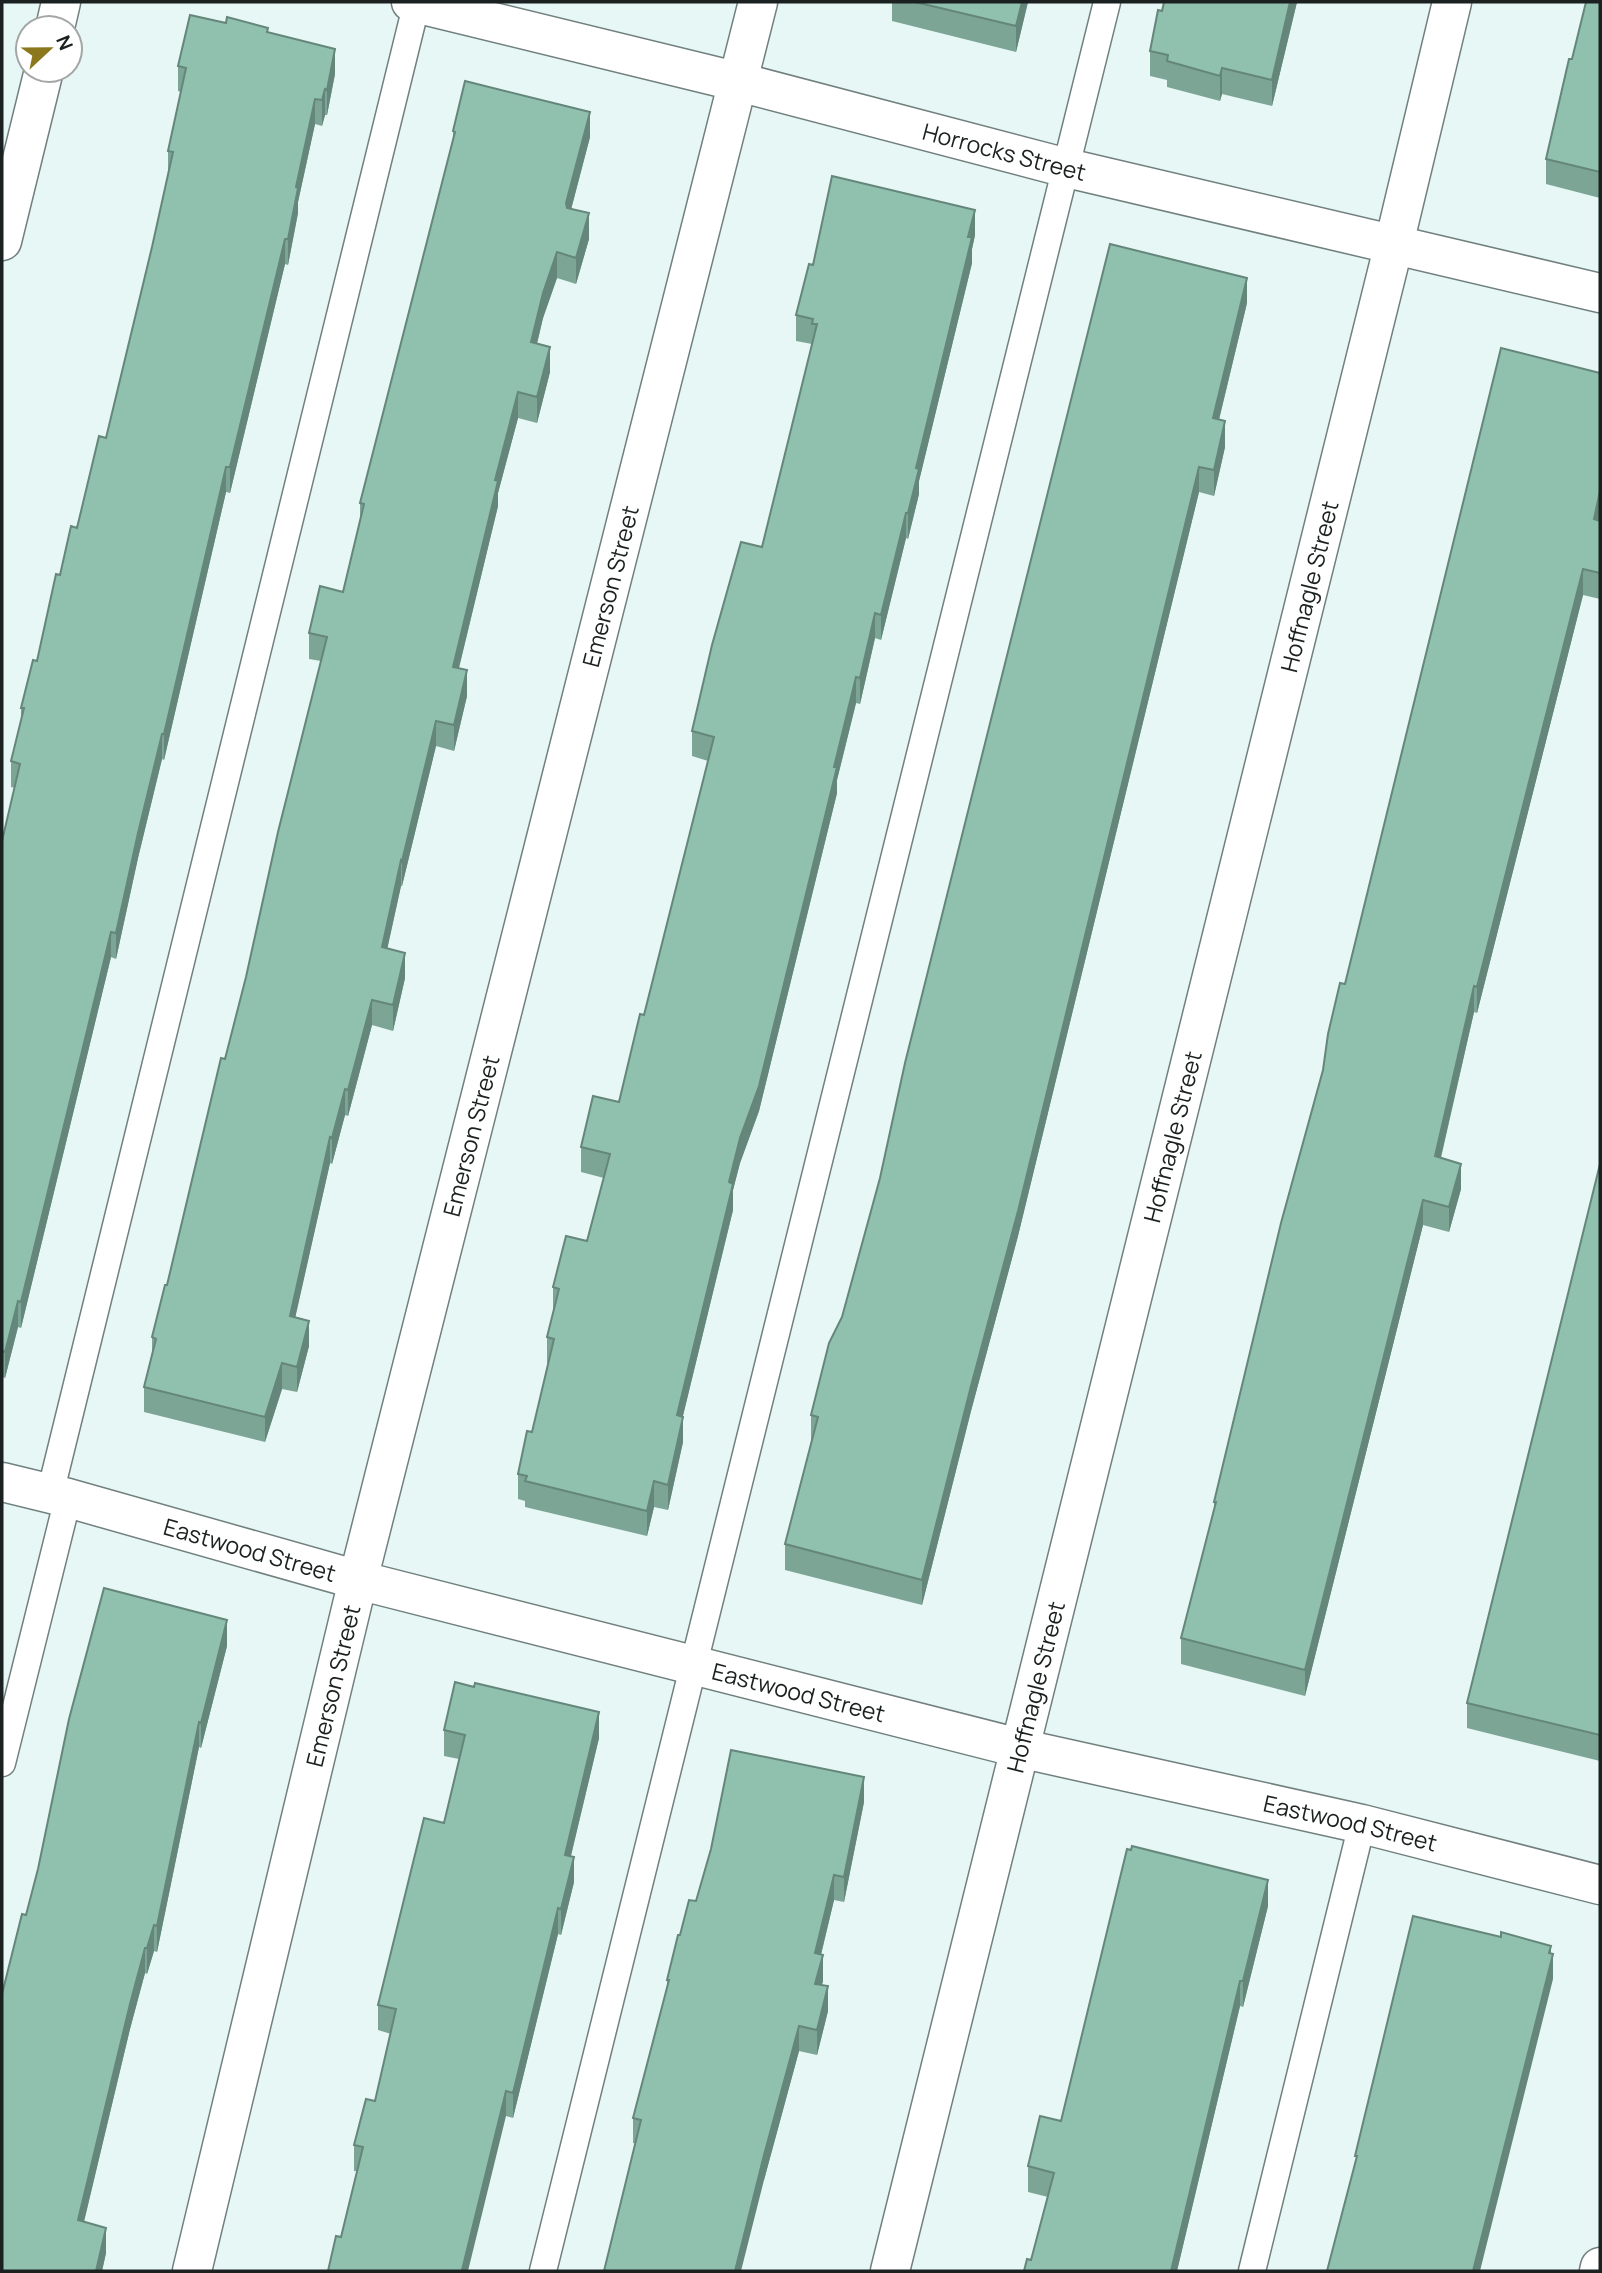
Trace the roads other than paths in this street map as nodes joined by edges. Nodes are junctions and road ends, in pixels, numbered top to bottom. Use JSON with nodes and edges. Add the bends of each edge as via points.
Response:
{"nodes":[{"id":1,"x":415,"y":2,"type":"edge"},
{"id":2,"x":758,"y":2,"type":"edge"},
{"id":3,"x":1107,"y":2,"type":"edge"},
{"id":4,"x":1452,"y":2,"type":"edge"},
{"id":5,"x":739,"y":82,"type":"junction"},
{"id":6,"x":41,"y":84,"type":"edge"},
{"id":7,"x":1067,"y":168,"type":"junction"},
{"id":8,"x":2,"y":241,"type":"edge"},
{"id":9,"x":1394,"y":244,"type":"junction"},
{"id":10,"x":1600,"y":293,"type":"edge"},
{"id":11,"x":2,"y":1482,"type":"edge"},
{"id":12,"x":59,"y":1496,"type":"junction"},
{"id":13,"x":358,"y":1580,"type":"junction"},
{"id":14,"x":693,"y":1665,"type":"junction"},
{"id":15,"x":1019,"y":1748,"type":"junction"},
{"id":16,"x":2,"y":1763,"type":"edge"},
{"id":17,"x":1362,"y":1824,"type":"junction"},
{"id":18,"x":1600,"y":1885,"type":"edge"},
{"id":19,"x":192,"y":2271,"type":"edge"},
{"id":20,"x":543,"y":2271,"type":"edge"},
{"id":21,"x":890,"y":2271,"type":"edge"},
{"id":22,"x":1252,"y":2271,"type":"edge"}],
"edges":[{"from":1,"to":5,"type":"street","name":"Horrocks Street"},
{"from":1,"to":12,"type":"lane"},
{"from":2,"to":5,"type":"street","name":"Emerson Street"},
{"from":3,"to":7,"type":"lane"},
{"from":4,"to":9,"type":"street","name":"Hoffnagle Street"},
{"from":5,"to":7,"type":"street","name":"Horrocks Street"},
{"from":5,"to":13,"type":"street","name":"Emerson Street"},
{"from":6,"to":8,"type":"street"},
{"from":7,"to":9,"type":"street","name":"Horrocks Street"},
{"from":7,"to":14,"type":"lane"},
{"from":9,"to":10,"type":"street","name":"Horrocks Street"},
{"from":9,"to":15,"type":"street","name":"Hoffnagle Street"},
{"from":11,"to":12,"type":"street","name":"Eastwood Street"},
{"from":12,"to":13,"type":"street","name":"Eastwood Street"},
{"from":12,"to":16,"type":"lane"},
{"from":13,"to":14,"type":"street","name":"Eastwood Street"},
{"from":13,"to":19,"type":"street","name":"Emerson Street"},
{"from":14,"to":15,"type":"street","name":"Eastwood Street"},
{"from":14,"to":20,"type":"lane"},
{"from":15,"to":17,"type":"street","name":"Eastwood Street"},
{"from":15,"to":21,"type":"street","name":"Hoffnagle Street"},
{"from":17,"to":18,"type":"street","name":"Eastwood Street"},
{"from":17,"to":22,"type":"lane"}]}
